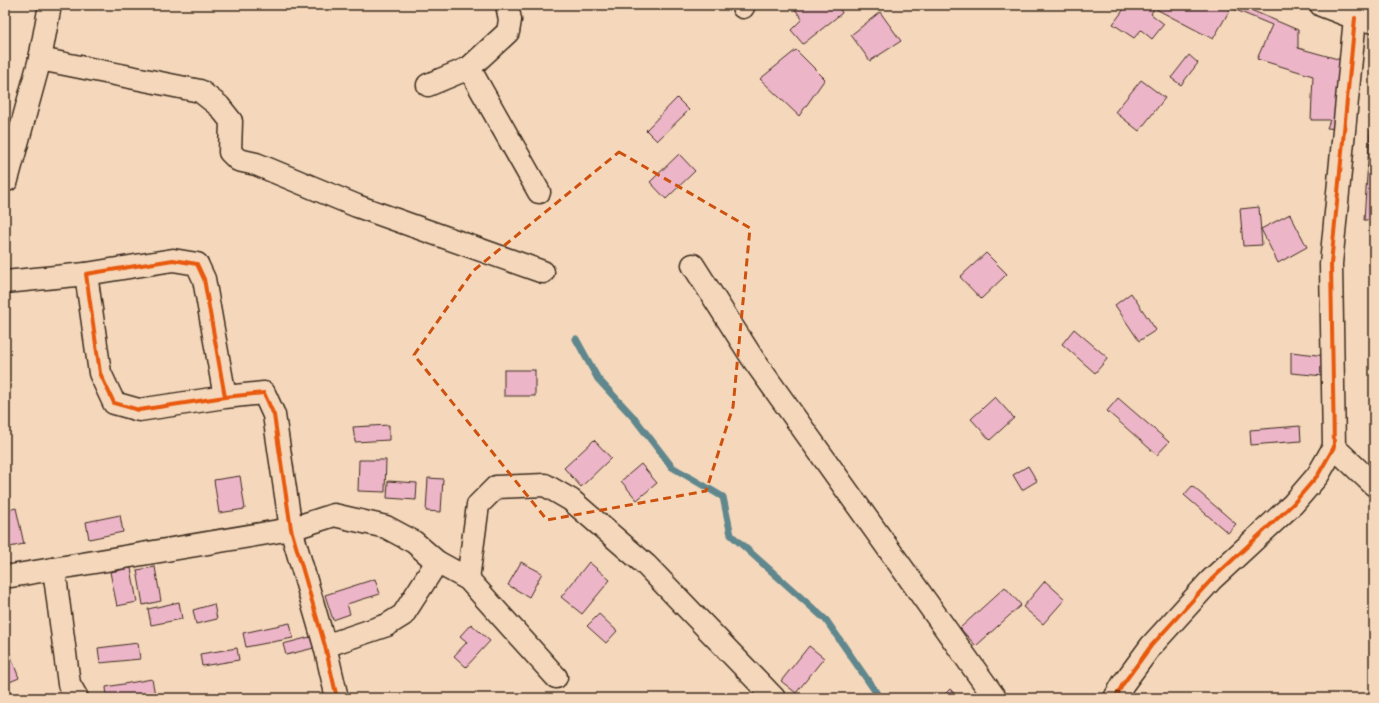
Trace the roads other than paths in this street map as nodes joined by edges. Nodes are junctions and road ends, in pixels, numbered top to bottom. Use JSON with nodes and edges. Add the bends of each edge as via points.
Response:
{"nodes":[{"id":1,"x":50,"y":5,"type":"edge"},
{"id":2,"x":507,"y":5,"type":"edge"},
{"id":3,"x":1321,"y":5,"type":"edge"},
{"id":4,"x":1364,"y":20,"type":"edge"},
{"id":5,"x":40,"y":59,"type":"junction"},
{"id":6,"x":469,"y":68,"type":"junction"},
{"id":7,"x":428,"y":86,"type":"dead end"},
{"id":8,"x":7,"y":180,"type":"dead end"},
{"id":9,"x":539,"y":192,"type":"dead end"},
{"id":10,"x":693,"y":264,"type":"dead end"},
{"id":11,"x":543,"y":272,"type":"dead end"},
{"id":12,"x":86,"y":274,"type":"junction"},
{"id":13,"x":5,"y":282,"type":"edge"},
{"id":14,"x":225,"y":396,"type":"junction"},
{"id":15,"x":1334,"y":447,"type":"junction"},
{"id":16,"x":1374,"y":485,"type":"edge"},
{"id":17,"x":292,"y":529,"type":"junction"},
{"id":18,"x":437,"y":562,"type":"junction"},
{"id":19,"x":54,"y":569,"type":"junction"},
{"id":20,"x":5,"y":577,"type":"edge"},
{"id":21,"x":468,"y":579,"type":"junction"},
{"id":22,"x":325,"y":646,"type":"junction"},
{"id":23,"x":556,"y":677,"type":"dead end"},
{"id":24,"x":77,"y":698,"type":"edge"},
{"id":25,"x":337,"y":698,"type":"edge"},
{"id":26,"x":774,"y":698,"type":"edge"},
{"id":27,"x":995,"y":698,"type":"edge"},
{"id":28,"x":1115,"y":698,"type":"edge"}],
"edges":[{"from":1,"to":5,"type":"street"},
{"from":2,"to":6,"type":"street","via":[[510,20],[508,32]]},
{"from":3,"to":4,"type":"street"},
{"from":4,"to":15,"type":"street","via":[[1331,264]]},
{"from":5,"to":8,"type":"street"},
{"from":5,"to":11,"type":"street","via":[[200,91],[219,106],[231,121],[230,152],[238,160],[256,164],[357,206]]},
{"from":6,"to":7,"type":"street"},
{"from":6,"to":9,"type":"street"},
{"from":10,"to":27,"type":"street","via":[[753,359]]},
{"from":12,"to":13,"type":"street"},
{"from":12,"to":14,"type":"street","via":[[100,373],[114,403],[139,410]]},
{"from":12,"to":14,"type":"street","via":[[173,260],[196,264],[204,279]]},
{"from":14,"to":17,"type":"street","via":[[264,393],[274,416]]},
{"from":15,"to":16,"type":"street"},
{"from":15,"to":28,"type":"street","via":[[1318,475],[1293,504],[1211,580],[1151,646]]},
{"from":17,"to":18,"type":"street","via":[[334,515],[386,527],[414,542]]},
{"from":17,"to":19,"type":"street"},
{"from":17,"to":22,"type":"street"},
{"from":18,"to":21,"type":"street"},
{"from":18,"to":22,"type":"street","via":[[403,615],[387,625]]},
{"from":19,"to":20,"type":"street"},
{"from":19,"to":24,"type":"street","via":[[68,684]]},
{"from":21,"to":23,"type":"street"},
{"from":21,"to":26,"type":"street","via":[[478,505],[496,487],[546,485],[571,500],[646,565]]},
{"from":22,"to":25,"type":"street"}]}
